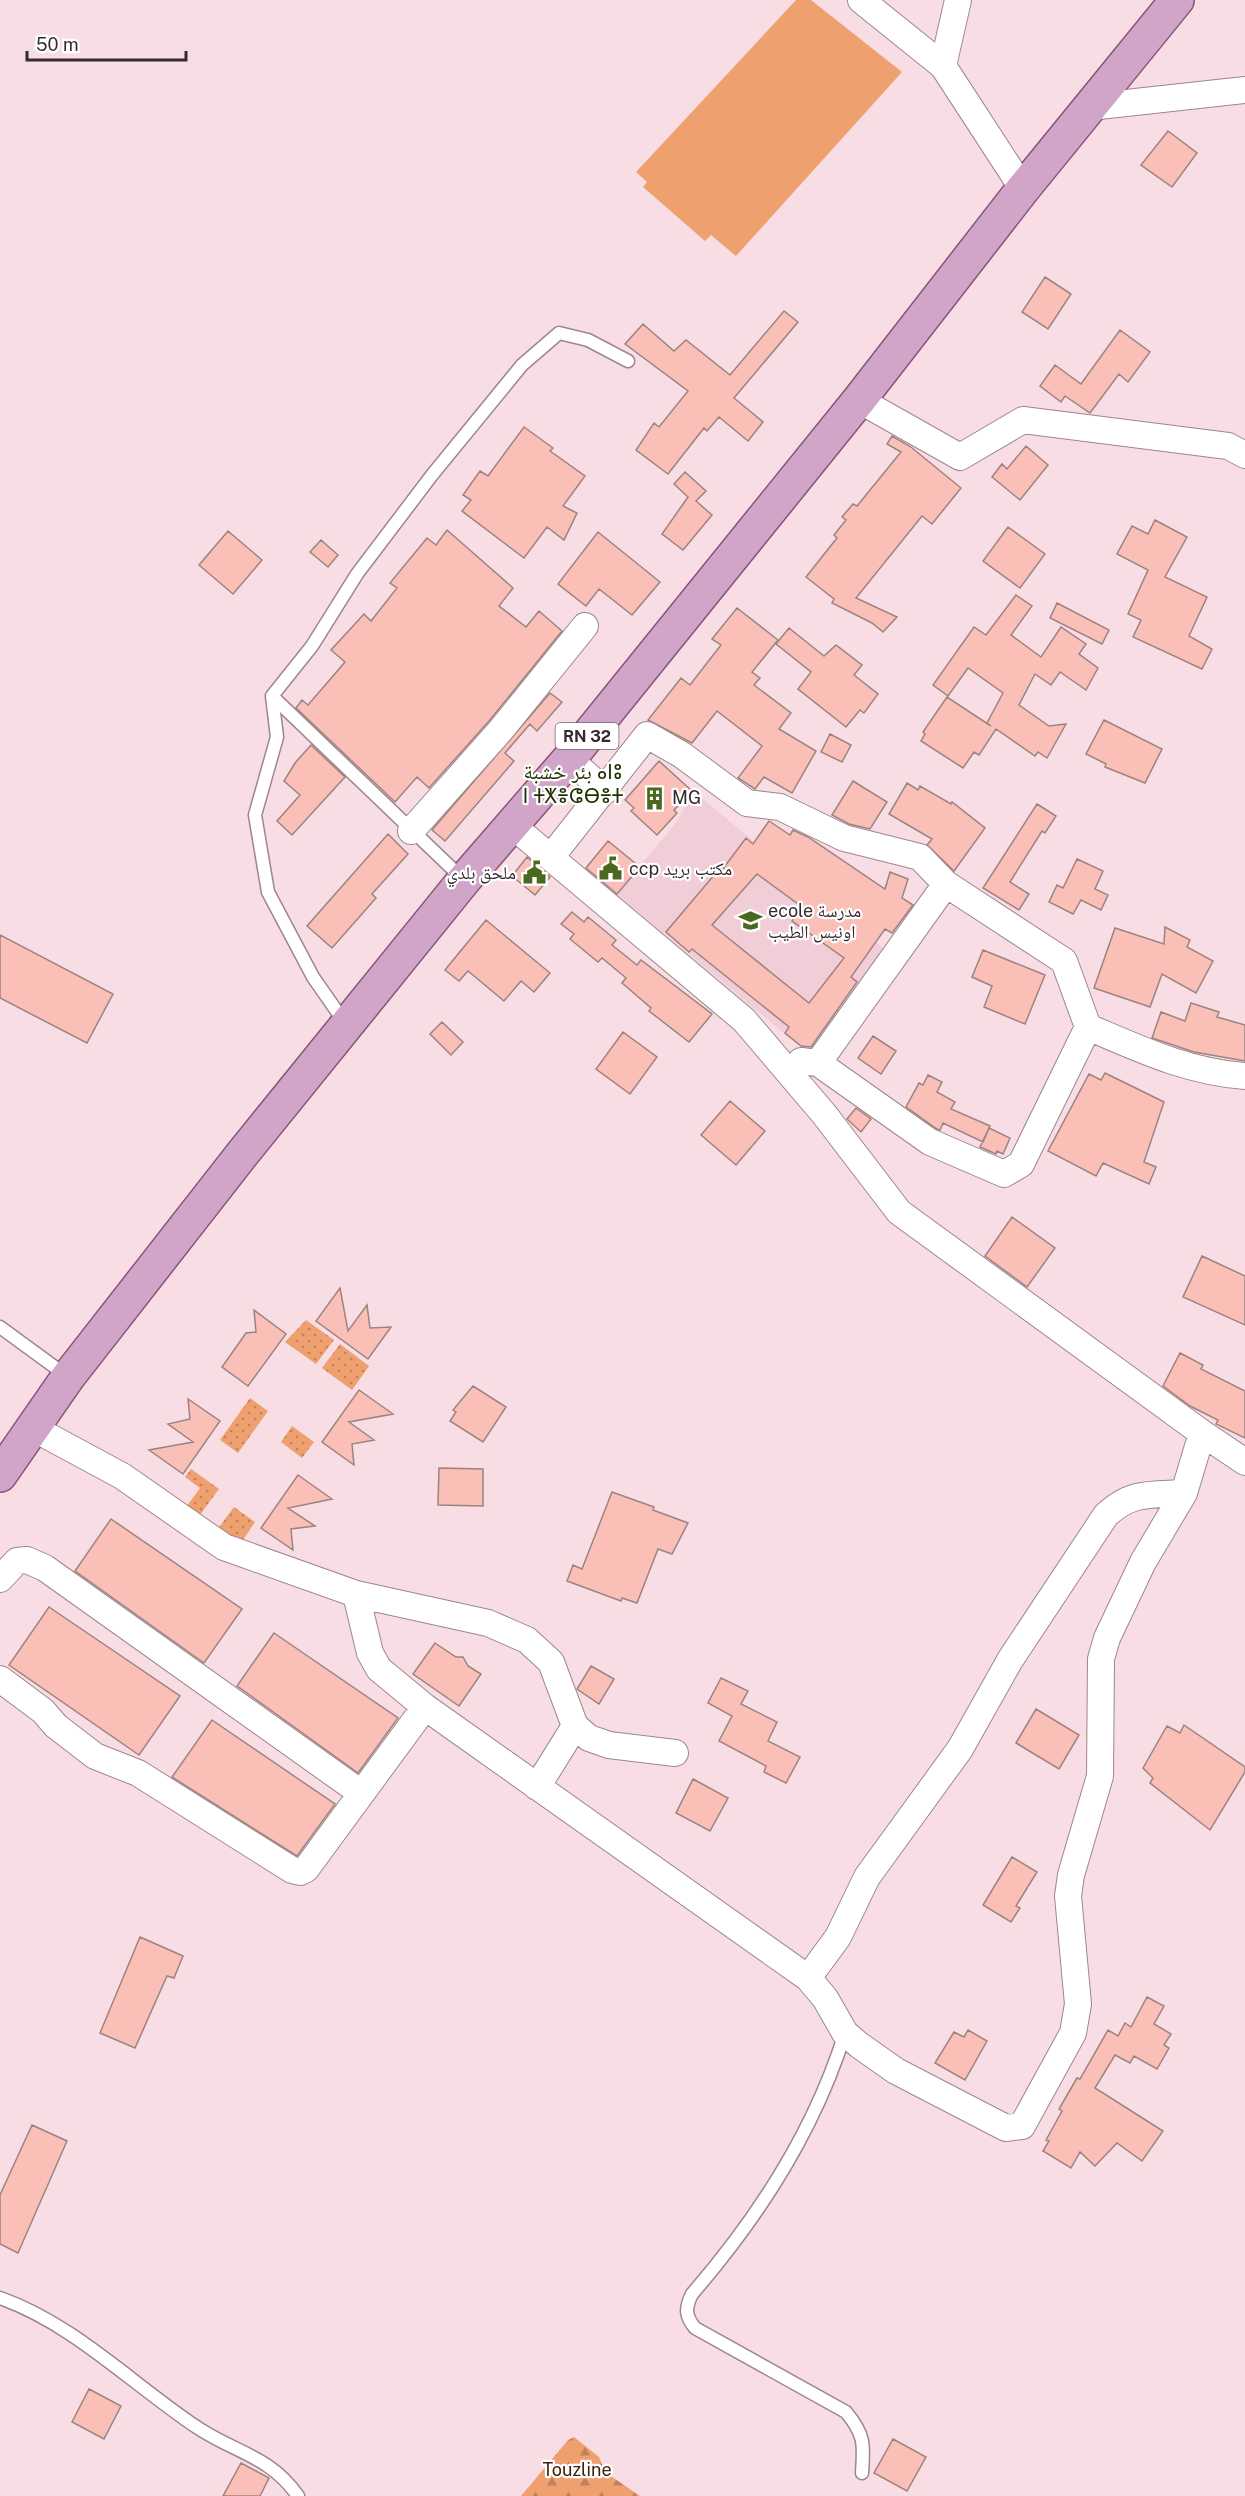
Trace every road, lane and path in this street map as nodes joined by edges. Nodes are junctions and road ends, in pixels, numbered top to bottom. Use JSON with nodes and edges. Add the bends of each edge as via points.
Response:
{"nodes":[{"id":1,"x":861,"y":0,"type":"edge"},
{"id":2,"x":958,"y":0,"type":"edge"},
{"id":3,"x":1176,"y":0,"type":"edge"},
{"id":4,"x":943,"y":66,"type":"junction"},
{"id":5,"x":1245,"y":90,"type":"edge"},
{"id":6,"x":1090,"y":107,"type":"junction"},
{"id":7,"x":1023,"y":189,"type":"junction"},
{"id":8,"x":628,"y":361,"type":"dead end"},
{"id":9,"x":859,"y":400,"type":"junction"},
{"id":10,"x":1245,"y":455,"type":"edge"},
{"id":11,"x":585,"y":626,"type":"dead end"},
{"id":12,"x":272,"y":696,"type":"junction"},
{"id":13,"x":568,"y":759,"type":"junction"},
{"id":14,"x":605,"y":791,"type":"junction"},
{"id":15,"x":513,"y":826,"type":"junction"},
{"id":16,"x":411,"y":831,"type":"junction"},
{"id":17,"x":551,"y":857,"type":"junction"},
{"id":18,"x":464,"y":880,"type":"junction"},
{"id":19,"x":946,"y":884,"type":"junction"},
{"id":20,"x":346,"y":1023,"type":"junction"},
{"id":21,"x":1088,"y":1027,"type":"junction"},
{"id":22,"x":777,"y":1058,"type":"junction"},
{"id":23,"x":818,"y":1063,"type":"junction"},
{"id":24,"x":1245,"y":1076,"type":"edge"},
{"id":25,"x":0,"y":1327,"type":"edge"},
{"id":26,"x":68,"y":1377,"type":"junction"},
{"id":27,"x":33,"y":1428,"type":"junction"},
{"id":28,"x":1202,"y":1433,"type":"junction"},
{"id":29,"x":1243,"y":1457,"type":"edge"},
{"id":30,"x":0,"y":1474,"type":"edge"},
{"id":31,"x":1184,"y":1493,"type":"junction"},
{"id":32,"x":0,"y":1579,"type":"edge"},
{"id":33,"x":356,"y":1594,"type":"junction"},
{"id":34,"x":0,"y":1679,"type":"edge"},
{"id":35,"x":425,"y":1707,"type":"junction"},
{"id":36,"x":575,"y":1726,"type":"junction"},
{"id":37,"x":675,"y":1753,"type":"dead end"},
{"id":38,"x":537,"y":1786,"type":"junction"},
{"id":39,"x":361,"y":1793,"type":"junction"},
{"id":40,"x":808,"y":1978,"type":"junction"},
{"id":41,"x":845,"y":2033,"type":"junction"},
{"id":42,"x":0,"y":2298,"type":"edge"},
{"id":43,"x":862,"y":2473,"type":"dead end"},
{"id":44,"x":298,"y":2496,"type":"edge"}],
"edges":[{"from":1,"to":4,"type":"street"},
{"from":2,"to":4,"type":"street"},
{"from":3,"to":6,"type":"main road","number":"RN 32"},
{"from":4,"to":7,"type":"street"},
{"from":5,"to":6,"type":"street"},
{"from":6,"to":7,"type":"main road","number":"RN 32"},
{"from":7,"to":9,"type":"main road","number":"RN 32"},
{"from":8,"to":12,"type":"lane","via":[[588,340],[559,333],[522,365],[357,574],[312,646]]},
{"from":9,"to":10,"type":"street","via":[[960,457],[1023,420],[1228,446]]},
{"from":9,"to":13,"type":"main road","number":"RN 32"},
{"from":11,"to":16,"type":"street","via":[[500,731]]},
{"from":12,"to":16,"type":"lane"},
{"from":12,"to":20,"type":"lane","via":[[277,737],[255,815],[268,892],[312,977]]},
{"from":13,"to":14,"type":"street"},
{"from":13,"to":15,"type":"main road","number":"RN 32"},
{"from":14,"to":17,"type":"street"},
{"from":14,"to":19,"type":"street","via":[[647,735],[747,802],[780,807],[844,837],[920,857]]},
{"from":15,"to":17,"type":"street"},
{"from":15,"to":18,"type":"main road","number":"RN 32"},
{"from":16,"to":18,"type":"lane"},
{"from":17,"to":22,"type":"street","via":[[744,1020]]},
{"from":18,"to":20,"type":"main road","number":"RN 32"},
{"from":19,"to":21,"type":"street","via":[[1064,961]]},
{"from":19,"to":23,"type":"street"},
{"from":20,"to":26,"type":"main road","number":"RN 32"},
{"from":21,"to":23,"type":"street","via":[[1021,1164],[1004,1174],[930,1142]]},
{"from":21,"to":24,"type":"street","via":[[1175,1064]]},
{"from":22,"to":23,"type":"street"},
{"from":22,"to":28,"type":"street","via":[[899,1212]]},
{"from":25,"to":26,"type":"lane"},
{"from":26,"to":27,"type":"main road","number":"RN 32"},
{"from":27,"to":30,"type":"main road","number":"RN 32"},
{"from":27,"to":33,"type":"street","via":[[122,1476],[224,1548]]},
{"from":28,"to":29,"type":"street"},
{"from":28,"to":31,"type":"street"},
{"from":31,"to":40,"type":"street","via":[[1134,1496],[1106,1515],[1011,1660],[960,1749],[867,1877],[838,1937]]},
{"from":31,"to":41,"type":"street","via":[[1143,1562],[1101,1659],[1100,1776],[1068,1896],[1078,2004],[1073,2033],[1022,2126],[1006,2128],[896,2072]]},
{"from":32,"to":39,"type":"street","via":[[17,1561],[27,1560],[45,1568]]},
{"from":33,"to":35,"type":"street","via":[[370,1653],[379,1670]]},
{"from":33,"to":36,"type":"street","via":[[488,1623],[527,1641],[551,1662]]},
{"from":34,"to":39,"type":"street","via":[[95,1756],[138,1773],[292,1870],[306,1869]]},
{"from":35,"to":38,"type":"street"},
{"from":35,"to":39,"type":"street"},
{"from":36,"to":37,"type":"street","via":[[589,1738],[609,1745]]},
{"from":36,"to":38,"type":"street"},
{"from":38,"to":40,"type":"street"},
{"from":40,"to":41,"type":"street"},
{"from":41,"to":43,"type":"lane","via":[[814,2115],[754,2216],[692,2294],[687,2318],[695,2328],[846,2412],[860,2428],[864,2442]]},
{"from":42,"to":44,"type":"lane","via":[[54,2324],[200,2429],[259,2458],[284,2476]]}]}
